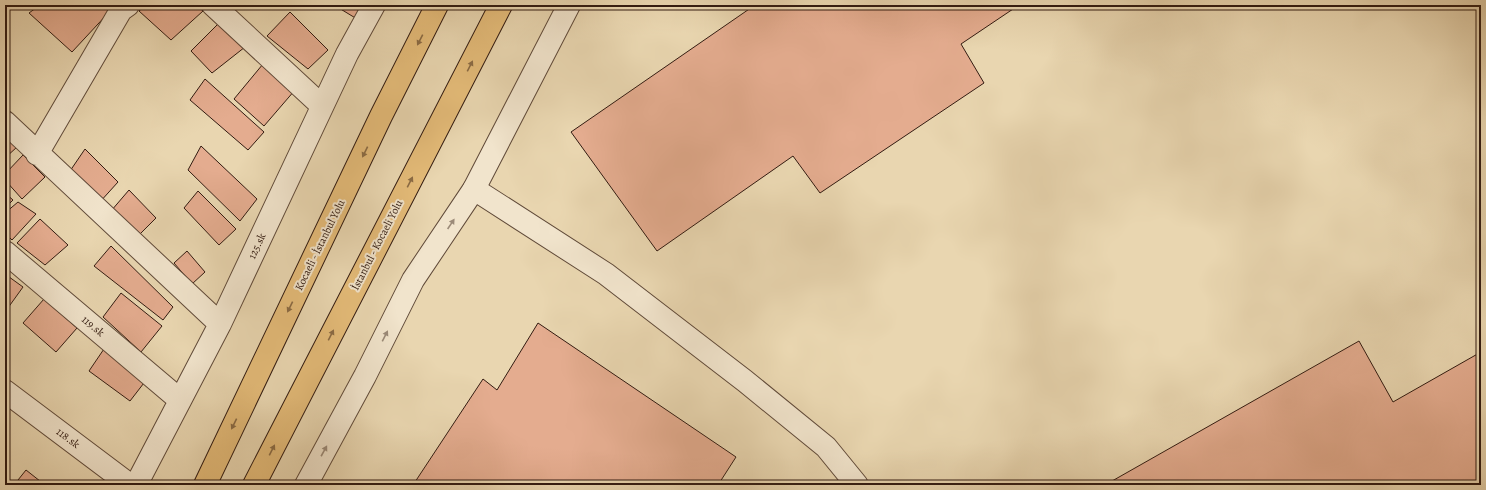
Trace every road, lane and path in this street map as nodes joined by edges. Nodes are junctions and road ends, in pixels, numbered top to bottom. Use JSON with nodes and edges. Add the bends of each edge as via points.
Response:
{"nodes":[{"id":1,"x":213,"y":5,"type":"edge"},
{"id":2,"x":374,"y":5,"type":"edge"},
{"id":3,"x":437,"y":5,"type":"edge"},
{"id":4,"x":502,"y":5,"type":"edge"},
{"id":5,"x":569,"y":5,"type":"edge"},
{"id":6,"x":122,"y":7,"type":"edge"},
{"id":7,"x":322,"y":106,"type":"junction"},
{"id":8,"x":5,"y":122,"type":"edge"},
{"id":9,"x":37,"y":154,"type":"junction"},
{"id":10,"x":474,"y":189,"type":"junction"},
{"id":11,"x":5,"y":252,"type":"edge"},
{"id":12,"x":220,"y":324,"type":"junction"},
{"id":13,"x":5,"y":391,"type":"edge"},
{"id":14,"x":180,"y":400,"type":"junction"},
{"id":15,"x":130,"y":485,"type":"edge"},
{"id":16,"x":136,"y":485,"type":"edge"},
{"id":17,"x":205,"y":485,"type":"edge"},
{"id":18,"x":254,"y":485,"type":"edge"},
{"id":19,"x":306,"y":485,"type":"edge"},
{"id":20,"x":857,"y":485,"type":"edge"}],
"edges":[{"from":1,"to":7,"type":"street"},
{"from":2,"to":7,"type":"street","name":"125.sk"},
{"from":3,"to":17,"type":"highway","name":"Kocaeli - İstanbul Yolu","one_way":true},
{"from":18,"to":4,"type":"highway","name":"İstanbul - Kocaeli Yolu","one_way":true},
{"from":5,"to":10,"type":"street"},
{"from":6,"to":9,"type":"street"},
{"from":7,"to":12,"type":"street","name":"125.sk"},
{"from":8,"to":9,"type":"street"},
{"from":9,"to":12,"type":"street"},
{"from":19,"to":10,"type":"street","one_way":true,"via":[[413,280]]},
{"from":10,"to":20,"type":"street","via":[[606,274],[745,381],[826,447]]},
{"from":11,"to":14,"type":"street","name":"119.sk"},
{"from":12,"to":14,"type":"street","name":"125.sk"},
{"from":13,"to":15,"type":"street","name":"118.sk"},
{"from":14,"to":16,"type":"street","name":"125.sk"}]}
